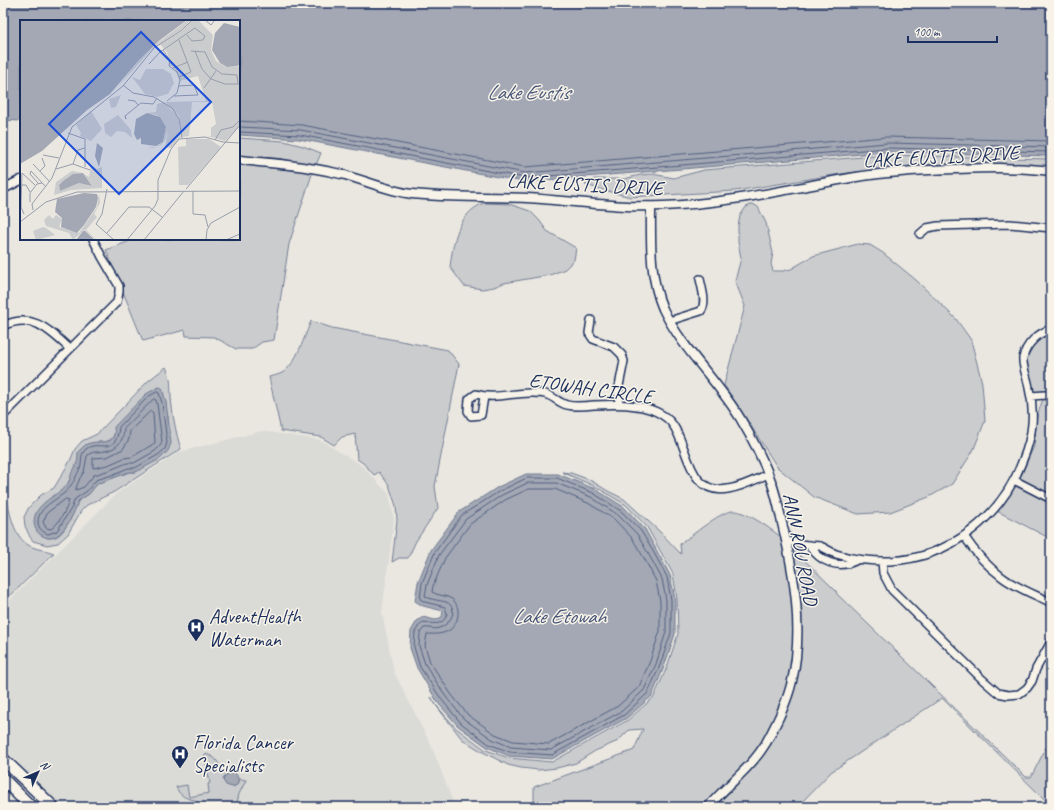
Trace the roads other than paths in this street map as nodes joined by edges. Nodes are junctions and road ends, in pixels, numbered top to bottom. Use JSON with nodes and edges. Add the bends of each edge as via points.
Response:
{"nodes":[{"id":1,"x":240,"y":160,"type":"edge"},
{"id":2,"x":1051,"y":171,"type":"edge"},
{"id":3,"x":20,"y":180,"type":"edge"},
{"id":4,"x":3,"y":189,"type":"edge"},
{"id":5,"x":651,"y":207,"type":"junction"},
{"id":6,"x":1051,"y":228,"type":"edge"},
{"id":7,"x":920,"y":234,"type":"dead end"},
{"id":8,"x":94,"y":240,"type":"edge"},
{"id":9,"x":700,"y":279,"type":"dead end"},
{"id":10,"x":591,"y":320,"type":"dead end"},
{"id":11,"x":669,"y":321,"type":"junction"},
{"id":12,"x":3,"y":326,"type":"edge"},
{"id":13,"x":1051,"y":329,"type":"edge"},
{"id":14,"x":70,"y":349,"type":"junction"},
{"id":15,"x":1031,"y":396,"type":"junction"},
{"id":16,"x":484,"y":397,"type":"dead end"},
{"id":17,"x":1051,"y":397,"type":"edge"},
{"id":18,"x":619,"y":404,"type":"junction"},
{"id":19,"x":3,"y":416,"type":"edge"},
{"id":20,"x":768,"y":474,"type":"junction"},
{"id":21,"x":1014,"y":480,"type":"junction"},
{"id":22,"x":1051,"y":499,"type":"edge"},
{"id":23,"x":964,"y":536,"type":"junction"},
{"id":24,"x":787,"y":541,"type":"junction"},
{"id":25,"x":809,"y":545,"type":"junction"},
{"id":26,"x":840,"y":555,"type":"junction"},
{"id":27,"x":857,"y":560,"type":"junction"},
{"id":28,"x":882,"y":561,"type":"junction"},
{"id":29,"x":838,"y":565,"type":"junction"},
{"id":30,"x":1051,"y":604,"type":"edge"},
{"id":31,"x":1051,"y":642,"type":"edge"},
{"id":32,"x":3,"y":759,"type":"edge"},
{"id":33,"x":3,"y":780,"type":"edge"},
{"id":34,"x":31,"y":807,"type":"edge"},
{"id":35,"x":53,"y":807,"type":"edge"},
{"id":36,"x":708,"y":807,"type":"edge"}],
"edges":[{"from":1,"to":5,"type":"street","name":"LAKE EUSTIS DRIVE","via":[[315,168],[411,194],[544,199],[608,206]]},
{"from":2,"to":5,"type":"street","name":"LAKE EUSTIS DRIVE","via":[[986,168],[891,172],[740,198]]},
{"from":3,"to":4,"type":"street"},
{"from":5,"to":11,"type":"street","name":"ANN ROU ROAD","via":[[654,279]]},
{"from":6,"to":7,"type":"street","via":[[1010,224],[938,226],[927,228]]},
{"from":8,"to":14,"type":"street","via":[[119,286],[118,300]]},
{"from":9,"to":11,"type":"street","via":[[704,308]]},
{"from":10,"to":18,"type":"street","via":[[589,334],[593,339],[614,347],[624,361],[618,392]]},
{"from":11,"to":20,"type":"street","name":"ANN ROU ROAD","via":[[737,413]]},
{"from":12,"to":14,"type":"street","via":[[24,321],[38,324]]},
{"from":13,"to":15,"type":"street","via":[[1035,338],[1023,359]]},
{"from":14,"to":19,"type":"street"},
{"from":15,"to":17,"type":"street"},
{"from":15,"to":21,"type":"street","via":[[1030,441]]},
{"from":16,"to":18,"type":"street","name":"ETOWAH CIRCLE","via":[[531,393],[545,394],[567,405]]},
{"from":18,"to":20,"type":"street","name":"ETOWAH CIRCLE","via":[[646,407],[667,418],[673,424],[691,468],[701,483],[711,489],[737,488]]},
{"from":20,"to":24,"type":"street","name":"ANN ROU ROAD"},
{"from":21,"to":22,"type":"street"},
{"from":21,"to":23,"type":"street","via":[[989,516]]},
{"from":23,"to":28,"type":"street","via":[[949,545],[912,559]]},
{"from":23,"to":30,"type":"street","via":[[1002,577]]},
{"from":24,"to":25,"type":"street"},
{"from":24,"to":36,"type":"street","name":"ANN ROU ROAD","via":[[797,621],[796,661],[792,681],[785,704],[765,744],[752,762]]},
{"from":25,"to":26,"type":"street","via":[[819,546]]},
{"from":25,"to":29,"type":"street","via":[[823,560]]},
{"from":26,"to":27,"type":"street"},
{"from":26,"to":29,"type":"street"},
{"from":27,"to":28,"type":"street"},
{"from":27,"to":29,"type":"street"},
{"from":28,"to":31,"type":"street","via":[[884,573],[892,590],[998,693],[1019,694],[1027,688]]},
{"from":32,"to":35,"type":"main road"},
{"from":33,"to":34,"type":"main road"}]}
